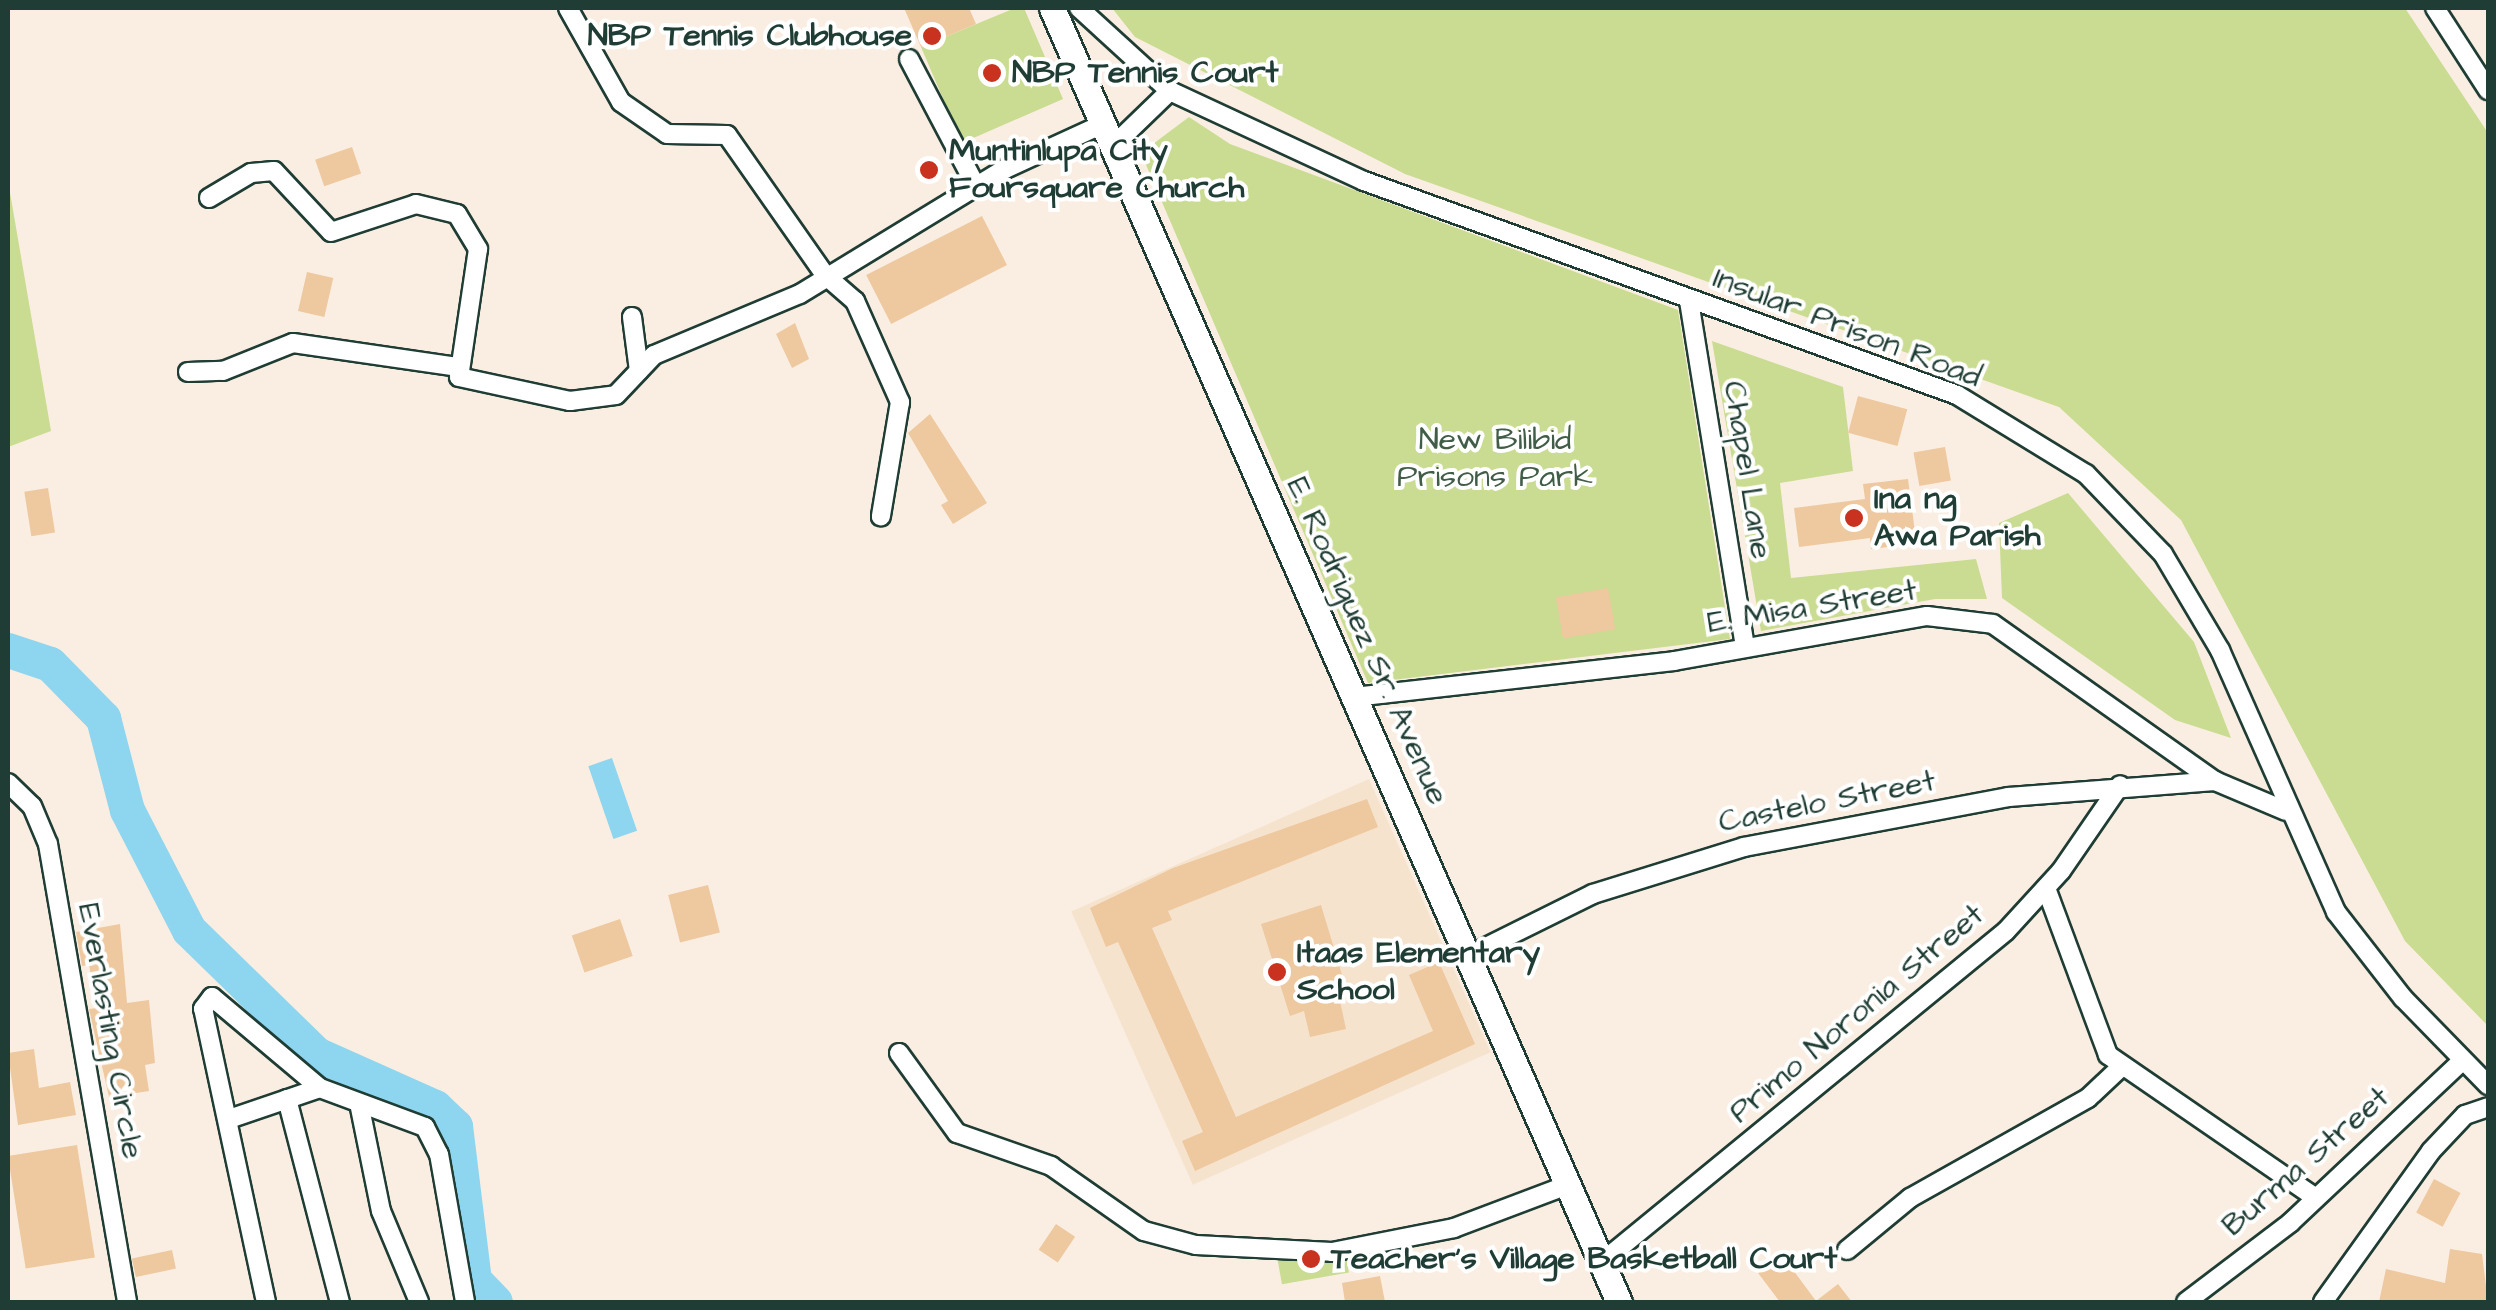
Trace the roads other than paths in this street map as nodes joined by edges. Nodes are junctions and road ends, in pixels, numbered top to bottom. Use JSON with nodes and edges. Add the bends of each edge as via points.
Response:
{"nodes":[{"id":1,"x":568,"y":8,"type":"edge"},
{"id":2,"x":1052,"y":8,"type":"edge"},
{"id":3,"x":1079,"y":8,"type":"edge"},
{"id":4,"x":2435,"y":8,"type":"edge"},
{"id":5,"x":909,"y":58,"type":"dead end"},
{"id":6,"x":2487,"y":87,"type":"edge"},
{"id":7,"x":1170,"y":92,"type":"junction"},
{"id":8,"x":1108,"y":134,"type":"junction"},
{"id":9,"x":976,"y":186,"type":"junction"},
{"id":10,"x":209,"y":198,"type":"dead end"},
{"id":11,"x":825,"y":275,"type":"junction"},
{"id":12,"x":1689,"y":301,"type":"junction"},
{"id":13,"x":632,"y":318,"type":"dead end"},
{"id":14,"x":457,"y":366,"type":"junction"},
{"id":15,"x":639,"y":371,"type":"junction"},
{"id":16,"x":188,"y":372,"type":"dead end"},
{"id":17,"x":881,"y":516,"type":"dead end"},
{"id":18,"x":1745,"y":648,"type":"junction"},
{"id":19,"x":1354,"y":697,"type":"junction"},
{"id":20,"x":2215,"y":781,"type":"junction"},
{"id":21,"x":8,"y":782,"type":"edge"},
{"id":22,"x":2120,"y":785,"type":"junction"},
{"id":23,"x":2286,"y":811,"type":"junction"},
{"id":24,"x":2046,"y":888,"type":"junction"},
{"id":25,"x":1470,"y":955,"type":"junction"},
{"id":26,"x":899,"y":1053,"type":"dead end"},
{"id":27,"x":2462,"y":1062,"type":"junction"},
{"id":28,"x":2120,"y":1068,"type":"junction"},
{"id":29,"x":2488,"y":1084,"type":"edge"},
{"id":30,"x":320,"y":1088,"type":"junction"},
{"id":31,"x":288,"y":1099,"type":"junction"},
{"id":32,"x":2488,"y":1107,"type":"edge"},
{"id":33,"x":360,"y":1108,"type":"junction"},
{"id":34,"x":229,"y":1119,"type":"junction"},
{"id":35,"x":1568,"y":1185,"type":"junction"},
{"id":36,"x":2316,"y":1198,"type":"junction"},
{"id":37,"x":1847,"y":1250,"type":"dead end"},
{"id":38,"x":1602,"y":1262,"type":"junction"},
{"id":39,"x":127,"y":1302,"type":"edge"},
{"id":40,"x":266,"y":1302,"type":"edge"},
{"id":41,"x":340,"y":1302,"type":"edge"},
{"id":42,"x":419,"y":1302,"type":"edge"},
{"id":43,"x":465,"y":1302,"type":"edge"},
{"id":44,"x":1619,"y":1302,"type":"edge"},
{"id":45,"x":2186,"y":1302,"type":"edge"},
{"id":46,"x":2324,"y":1302,"type":"edge"}],
"edges":[{"from":1,"to":11,"type":"street","via":[[621,102],[666,134],[727,135]]},
{"from":2,"to":8,"type":"street","name":"E. Rodriguez Sr. Avenue"},
{"from":3,"to":7,"type":"street","name":"Insular Prison Road"},
{"from":4,"to":6,"type":"street"},
{"from":5,"to":9,"type":"street"},
{"from":7,"to":8,"type":"street"},
{"from":7,"to":12,"type":"street","name":"Insular Prison Road","via":[[1364,181]]},
{"from":8,"to":9,"type":"street"},
{"from":8,"to":19,"type":"street","name":"E. Rodriguez Sr. Avenue"},
{"from":9,"to":11,"type":"street"},
{"from":10,"to":14,"type":"street","via":[[251,173],[274,170],[331,232],[416,204],[457,214],[478,249]]},
{"from":11,"to":15,"type":"street","via":[[800,294],[654,355]]},
{"from":11,"to":17,"type":"street","via":[[855,301],[900,402]]},
{"from":12,"to":18,"type":"street","name":"Chapel Lane"},
{"from":12,"to":23,"type":"street","name":"Insular Prison Road","via":[[1958,396],[2086,474],[2164,554],[2220,650]]},
{"from":13,"to":15,"type":"street"},
{"from":14,"to":15,"type":"street","via":[[463,380],[570,401],[616,395]]},
{"from":14,"to":16,"type":"street","via":[[292,344],[223,372]]},
{"from":18,"to":19,"type":"street","name":"E. Misa Street"},
{"from":18,"to":20,"type":"street","name":"E. Misa Street","via":[[1926,616],[1994,624]]},
{"from":19,"to":25,"type":"street","name":"E. Rodriguez Sr. Avenue"},
{"from":20,"to":22,"type":"street","name":"Castelo Street"},
{"from":20,"to":23,"type":"street","name":"E. Misa Street"},
{"from":21,"to":39,"type":"street","name":"Everlasting Circle","via":[[32,806],[48,844]]},
{"from":22,"to":24,"type":"street","name":"Primo Noronia Street"},
{"from":22,"to":25,"type":"street","name":"Castelo Street","via":[[2008,797],[1744,846],[1594,894]]},
{"from":23,"to":27,"type":"street","name":"Insular Prison Road","via":[[2366,954]]},
{"from":24,"to":28,"type":"street","via":[[2094,1034]]},
{"from":24,"to":38,"type":"street","name":"Primo Noronia Street","via":[[1918,1007]]},
{"from":25,"to":35,"type":"street","name":"E. Rodriguez Sr. Avenue"},
{"from":26,"to":35,"type":"street","via":[[958,1133],[1051,1166],[1144,1231],[1196,1245],[1332,1252],[1454,1228]]},
{"from":27,"to":29,"type":"street","name":"Insular Prison Road"},
{"from":27,"to":36,"type":"street","name":"Burma Street"},
{"from":28,"to":36,"type":"street"},
{"from":28,"to":37,"type":"street","via":[[2088,1098],[1910,1198]]},
{"from":30,"to":31,"type":"street"},
{"from":30,"to":33,"type":"street"},
{"from":30,"to":34,"type":"street","via":[[217,999],[207,998]]},
{"from":31,"to":34,"type":"street"},
{"from":31,"to":41,"type":"street"},
{"from":32,"to":46,"type":"street","via":[[2464,1116],[2431,1151]]},
{"from":33,"to":42,"type":"street","via":[[381,1211]]},
{"from":33,"to":43,"type":"street","via":[[388,1110],[435,1140]]},
{"from":34,"to":40,"type":"street"},
{"from":35,"to":38,"type":"street","name":"E. Rodriguez Sr. Avenue"},
{"from":36,"to":45,"type":"street","name":"Burma Street"},
{"from":38,"to":44,"type":"street","name":"E. Rodriguez Sr. Avenue"}]}
